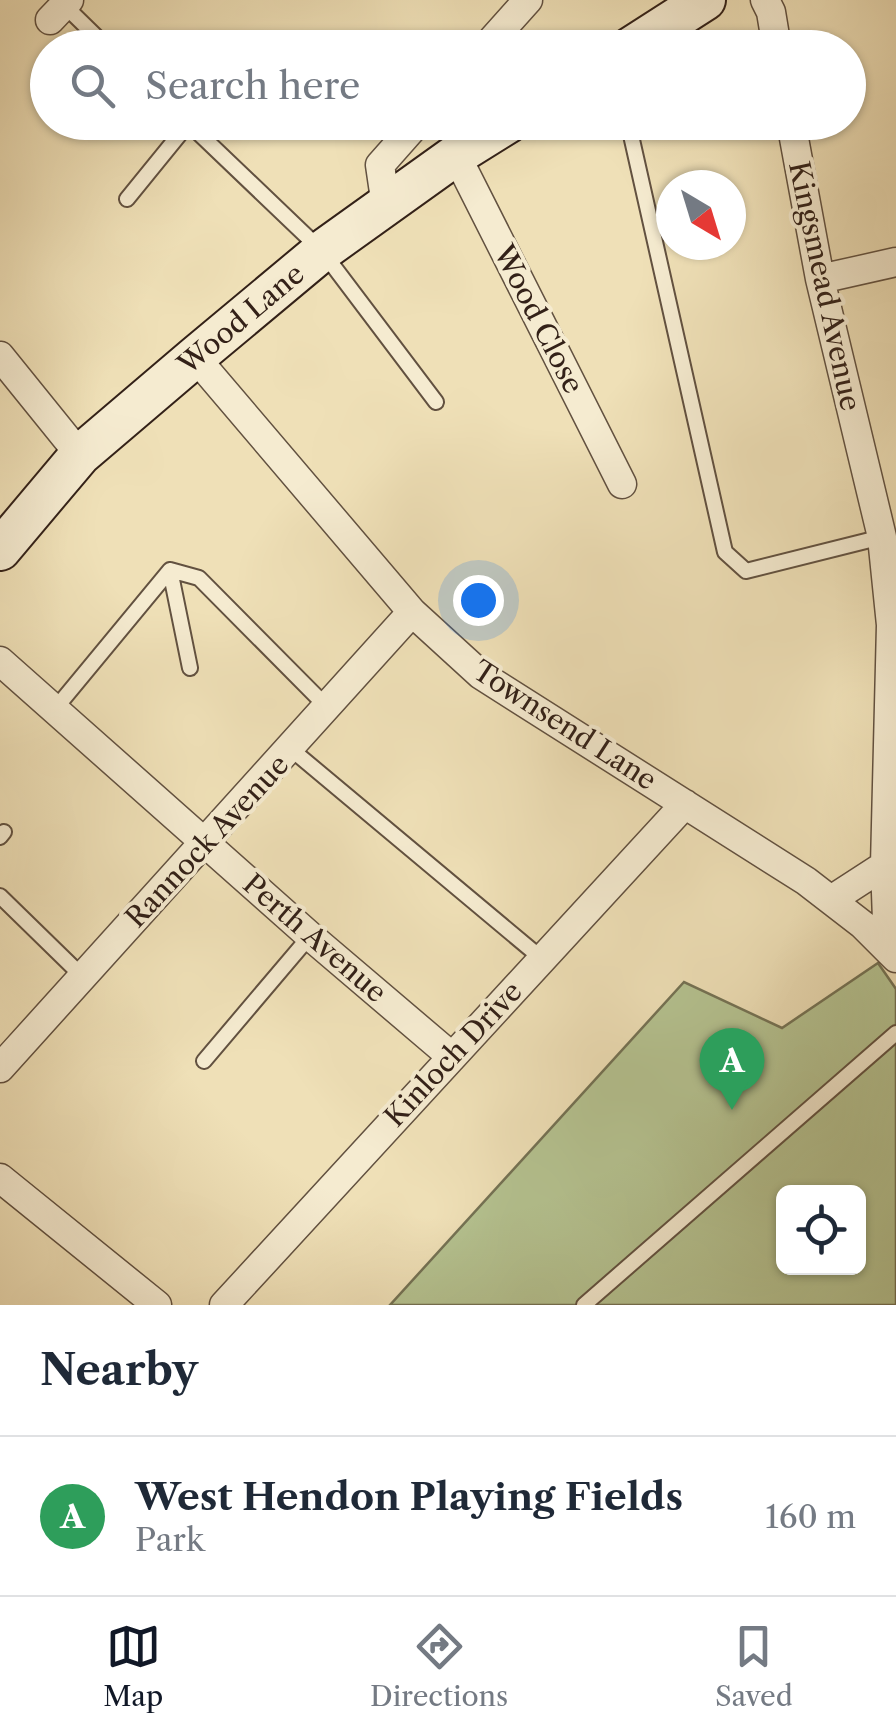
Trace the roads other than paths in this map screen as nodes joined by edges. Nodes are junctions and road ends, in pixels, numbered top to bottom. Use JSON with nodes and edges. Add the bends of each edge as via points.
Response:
{"nodes":[{"id":1,"x":528,"y":0,"type":"edge"},
{"id":2,"x":705,"y":0,"type":"edge"},
{"id":3,"x":764,"y":0,"type":"edge"},
{"id":4,"x":61,"y":8,"type":"edge"},
{"id":5,"x":87,"y":30,"type":"edge"},
{"id":6,"x":501,"y":30,"type":"edge"},
{"id":7,"x":658,"y":30,"type":"edge"},
{"id":8,"x":774,"y":30,"type":"edge"},
{"id":9,"x":174,"y":140,"type":"edge"},
{"id":10,"x":205,"y":140,"type":"edge"},
{"id":11,"x":402,"y":140,"type":"edge"},
{"id":12,"x":480,"y":140,"type":"edge"},
{"id":13,"x":632,"y":140,"type":"edge"},
{"id":14,"x":794,"y":140,"type":"edge"},
{"id":15,"x":456,"y":155,"type":"junction"},
{"id":16,"x":127,"y":199,"type":"dead end"},
{"id":17,"x":386,"y":206,"type":"junction"},
{"id":18,"x":322,"y":251,"type":"junction"},
{"id":19,"x":896,"y":262,"type":"edge"},
{"id":20,"x":820,"y":279,"type":"junction"},
{"id":21,"x":0,"y":356,"type":"edge"},
{"id":22,"x":195,"y":357,"type":"junction"},
{"id":23,"x":436,"y":402,"type":"dead end"},
{"id":24,"x":80,"y":455,"type":"junction"},
{"id":25,"x":622,"y":484,"type":"dead end"},
{"id":26,"x":882,"y":537,"type":"junction"},
{"id":27,"x":0,"y":550,"type":"edge"},
{"id":28,"x":170,"y":570,"type":"junction"},
{"id":29,"x":412,"y":612,"type":"junction"},
{"id":30,"x":894,"y":625,"type":"edge"},
{"id":31,"x":0,"y":661,"type":"edge"},
{"id":32,"x":190,"y":668,"type":"dead end"},
{"id":33,"x":327,"y":706,"type":"junction"},
{"id":34,"x":55,"y":709,"type":"junction"},
{"id":35,"x":291,"y":749,"type":"junction"},
{"id":36,"x":685,"y":804,"type":"junction"},
{"id":37,"x":205,"y":841,"type":"junction"},
{"id":38,"x":885,"y":865,"type":"junction"},
{"id":39,"x":0,"y":896,"type":"edge"},
{"id":40,"x":831,"y":900,"type":"junction"},
{"id":41,"x":310,"y":936,"type":"junction"},
{"id":42,"x":892,"y":938,"type":"edge"},
{"id":43,"x":541,"y":958,"type":"junction"},
{"id":44,"x":82,"y":976,"type":"junction"},
{"id":45,"x":896,"y":1032,"type":"edge"},
{"id":46,"x":451,"y":1056,"type":"junction"},
{"id":47,"x":204,"y":1061,"type":"dead end"},
{"id":48,"x":0,"y":1068,"type":"edge"},
{"id":49,"x":0,"y":1178,"type":"edge"},
{"id":50,"x":157,"y":1305,"type":"edge"},
{"id":51,"x":224,"y":1305,"type":"edge"},
{"id":52,"x":584,"y":1305,"type":"edge"}],
"edges":[{"from":1,"to":6,"type":"street"},
{"from":2,"to":7,"type":"street"},
{"from":3,"to":8,"type":"street"},
{"from":4,"to":5,"type":"lane"},
{"from":9,"to":16,"type":"lane"},
{"from":10,"to":18,"type":"lane"},
{"from":11,"to":17,"type":"street","via":[[380,164]]},
{"from":12,"to":15,"type":"street","name":"Wood Lane"},
{"from":13,"to":26,"type":"lane","via":[[725,552],[746,571]]},
{"from":14,"to":20,"type":"street","name":"Kingsmead Avenue"},
{"from":15,"to":17,"type":"street","name":"Wood Lane"},
{"from":15,"to":25,"type":"street","name":"Wood Close"},
{"from":17,"to":18,"type":"street","name":"Wood Lane"},
{"from":18,"to":22,"type":"street","name":"Wood Lane"},
{"from":18,"to":23,"type":"lane"},
{"from":19,"to":20,"type":"street"},
{"from":20,"to":26,"type":"street","name":"Kingsmead Avenue"},
{"from":21,"to":24,"type":"street"},
{"from":22,"to":24,"type":"street","name":"Wood Lane"},
{"from":22,"to":29,"type":"street","name":"Townsend Lane"},
{"from":24,"to":27,"type":"street","name":"Wood Lane"},
{"from":26,"to":30,"type":"street","name":"Kingsmead Avenue"},
{"from":28,"to":32,"type":"lane"},
{"from":28,"to":33,"type":"lane","via":[[198,578]]},
{"from":28,"to":34,"type":"lane"},
{"from":29,"to":33,"type":"street","name":"Rannock Avenue"},
{"from":29,"to":36,"type":"street","name":"Townsend Lane","via":[[481,674]]},
{"from":30,"to":38,"type":"street","name":"Kingsmead Avenue"},
{"from":31,"to":34,"type":"street","name":"Perth Avenue"},
{"from":33,"to":35,"type":"street","name":"Rannock Avenue"},
{"from":34,"to":37,"type":"street","name":"Perth Avenue"},
{"from":35,"to":37,"type":"street","name":"Rannock Avenue"},
{"from":35,"to":43,"type":"lane"},
{"from":36,"to":40,"type":"street","name":"Townsend Lane"},
{"from":36,"to":43,"type":"street","name":"Kinloch Drive"},
{"from":37,"to":41,"type":"street","name":"Perth Avenue"},
{"from":37,"to":44,"type":"street","name":"Rannock Avenue"},
{"from":38,"to":40,"type":"street"},
{"from":38,"to":42,"type":"street","name":"Kingsmead Avenue"},
{"from":39,"to":44,"type":"lane"},
{"from":40,"to":42,"type":"street","name":"Townsend Lane"},
{"from":41,"to":46,"type":"street","name":"Perth Avenue"},
{"from":41,"to":47,"type":"lane"},
{"from":43,"to":46,"type":"street","name":"Kinloch Drive"},
{"from":44,"to":48,"type":"street","name":"Rannock Avenue"},
{"from":45,"to":52,"type":"lane"},
{"from":46,"to":51,"type":"street","name":"Kinloch Drive"},
{"from":49,"to":50,"type":"street"}]}
